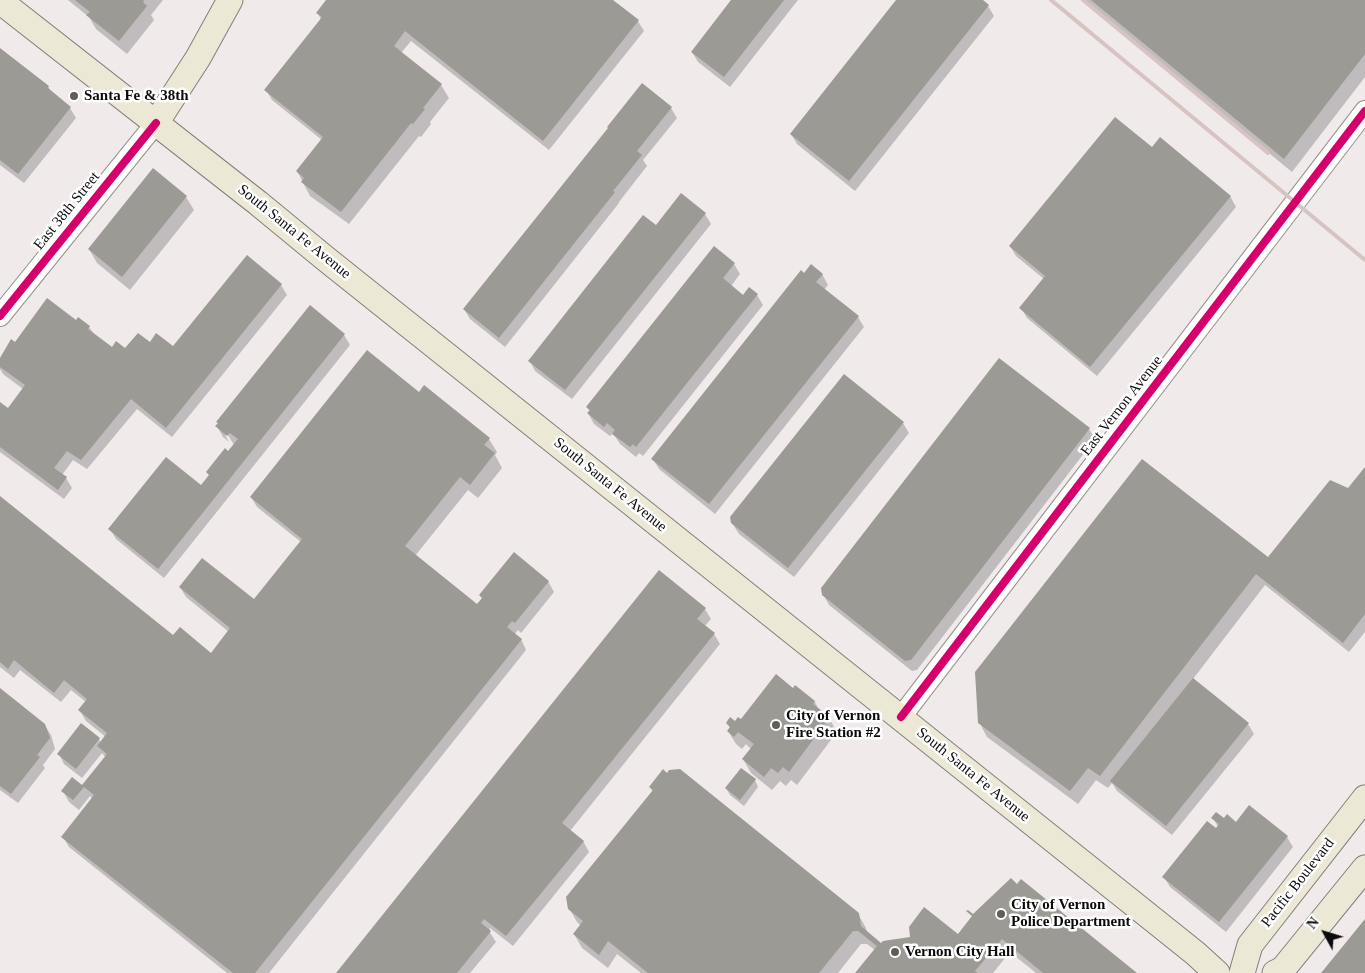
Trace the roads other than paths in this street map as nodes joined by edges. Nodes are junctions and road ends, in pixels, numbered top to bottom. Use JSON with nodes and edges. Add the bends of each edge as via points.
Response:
{"nodes":[{"id":1,"x":230,"y":0,"type":"edge"},
{"id":2,"x":0,"y":1,"type":"edge"},
{"id":3,"x":1365,"y":111,"type":"edge"},
{"id":4,"x":156,"y":123,"type":"junction"},
{"id":5,"x":0,"y":316,"type":"edge"},
{"id":6,"x":901,"y":717,"type":"junction"},
{"id":7,"x":1365,"y":798,"type":"edge"},
{"id":8,"x":1365,"y":868,"type":"edge"},
{"id":9,"x":1216,"y":973,"type":"edge"},
{"id":10,"x":1242,"y":973,"type":"edge"},
{"id":11,"x":1275,"y":973,"type":"edge"}],
"edges":[{"from":1,"to":4,"type":"main road","name":"East 38th Street"},
{"from":2,"to":4,"type":"main road","name":"South Santa Fe Avenue"},
{"from":3,"to":6,"type":"street","name":"East Vernon Avenue"},
{"from":4,"to":5,"type":"street","name":"East 38th Street"},
{"from":4,"to":6,"type":"main road","name":"South Santa Fe Avenue"},
{"from":6,"to":9,"type":"main road","name":"South Santa Fe Avenue"},
{"from":7,"to":10,"type":"main road","name":"Pacific Boulevard","via":[[1250,945]]},
{"from":8,"to":11,"type":"main road","via":[[1283,969]]}]}
